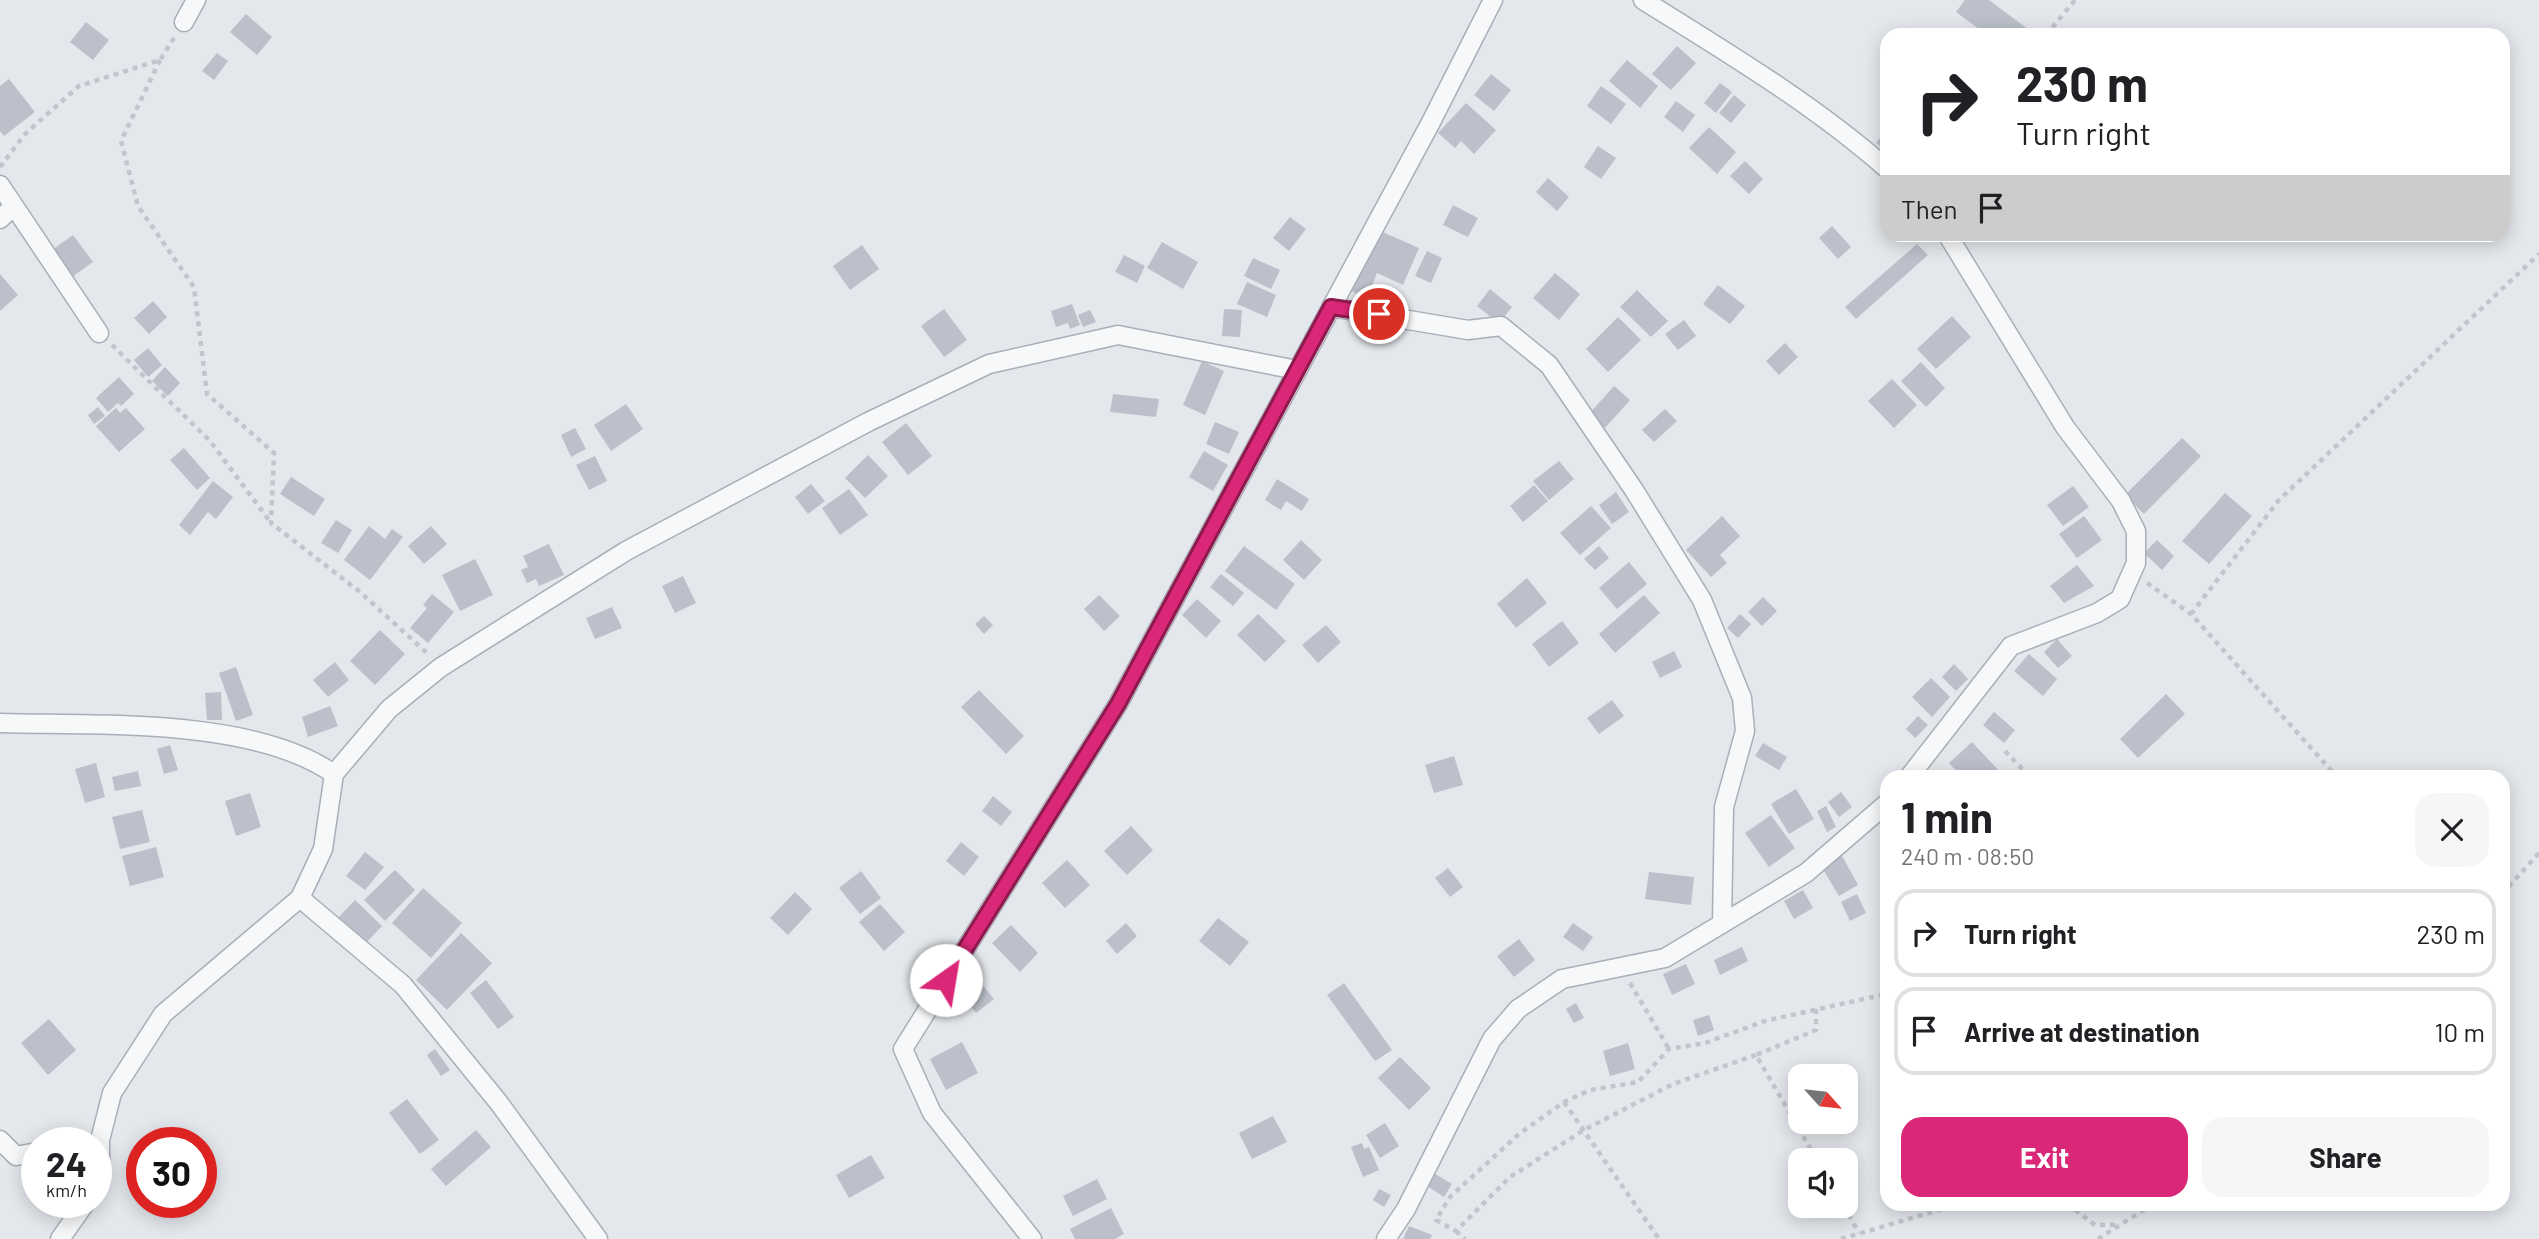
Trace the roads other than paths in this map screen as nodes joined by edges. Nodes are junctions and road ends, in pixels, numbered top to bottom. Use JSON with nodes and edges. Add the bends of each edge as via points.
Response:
{"nodes":[{"id":1,"x":196,"y":0,"type":"edge"},
{"id":2,"x":1493,"y":0,"type":"edge"},
{"id":3,"x":1643,"y":0,"type":"edge"},
{"id":4,"x":184,"y":22,"type":"road end"},
{"id":5,"x":1880,"y":162,"type":"edge"},
{"id":6,"x":0,"y":185,"type":"edge"},
{"id":7,"x":7,"y":213,"type":"edge"},
{"id":8,"x":1952,"y":242,"type":"edge"},
{"id":9,"x":1331,"y":307,"type":"junction"},
{"id":10,"x":99,"y":332,"type":"road end"},
{"id":11,"x":1297,"y":370,"type":"junction"},
{"id":12,"x":0,"y":723,"type":"edge"},
{"id":13,"x":1914,"y":770,"type":"edge"},
{"id":14,"x":334,"y":774,"type":"junction"},
{"id":15,"x":1880,"y":809,"type":"edge"},
{"id":16,"x":300,"y":898,"type":"junction"},
{"id":17,"x":1722,"y":924,"type":"junction"},
{"id":18,"x":99,"y":1127,"type":"edge"},
{"id":19,"x":0,"y":1140,"type":"edge"},
{"id":20,"x":21,"y":1155,"type":"edge"},
{"id":21,"x":75,"y":1218,"type":"edge"},
{"id":22,"x":60,"y":1239,"type":"edge"},
{"id":23,"x":598,"y":1239,"type":"edge"},
{"id":24,"x":1032,"y":1239,"type":"edge"},
{"id":25,"x":1387,"y":1239,"type":"edge"}],
"edges":[{"from":1,"to":4,"type":"street"},
{"from":2,"to":9,"type":"street"},
{"from":3,"to":5,"type":"street","via":[[1751,69]]},
{"from":6,"to":7,"type":"street"},
{"from":7,"to":10,"type":"street"},
{"from":8,"to":13,"type":"street","via":[[2065,427],[2121,501],[2136,531],[2136,563],[2120,599],[2097,613],[2011,646]]},
{"from":9,"to":11,"type":"street"},
{"from":9,"to":17,"type":"street","via":[[1468,330],[1501,326],[1549,365],[1634,490],[1702,600],[1742,698],[1745,731],[1724,807]]},
{"from":11,"to":14,"type":"street","via":[[1118,335],[989,365],[868,422],[626,551],[441,667],[389,709]]},
{"from":11,"to":24,"type":"street","via":[[1118,704],[903,1049],[932,1113]]},
{"from":12,"to":14,"type":"street","via":[[180,729],[281,750],[316,761]]},
{"from":14,"to":16,"type":"street","via":[[323,849]]},
{"from":15,"to":17,"type":"street","via":[[1807,873]]},
{"from":16,"to":18,"type":"street","via":[[163,1014],[112,1093]]},
{"from":16,"to":23,"type":"street","via":[[403,985],[499,1103]]},
{"from":17,"to":25,"type":"street","via":[[1665,958],[1562,979],[1518,1009],[1492,1039]]},
{"from":19,"to":20,"type":"street","via":[[16,1156]]},
{"from":21,"to":22,"type":"street"}]}
